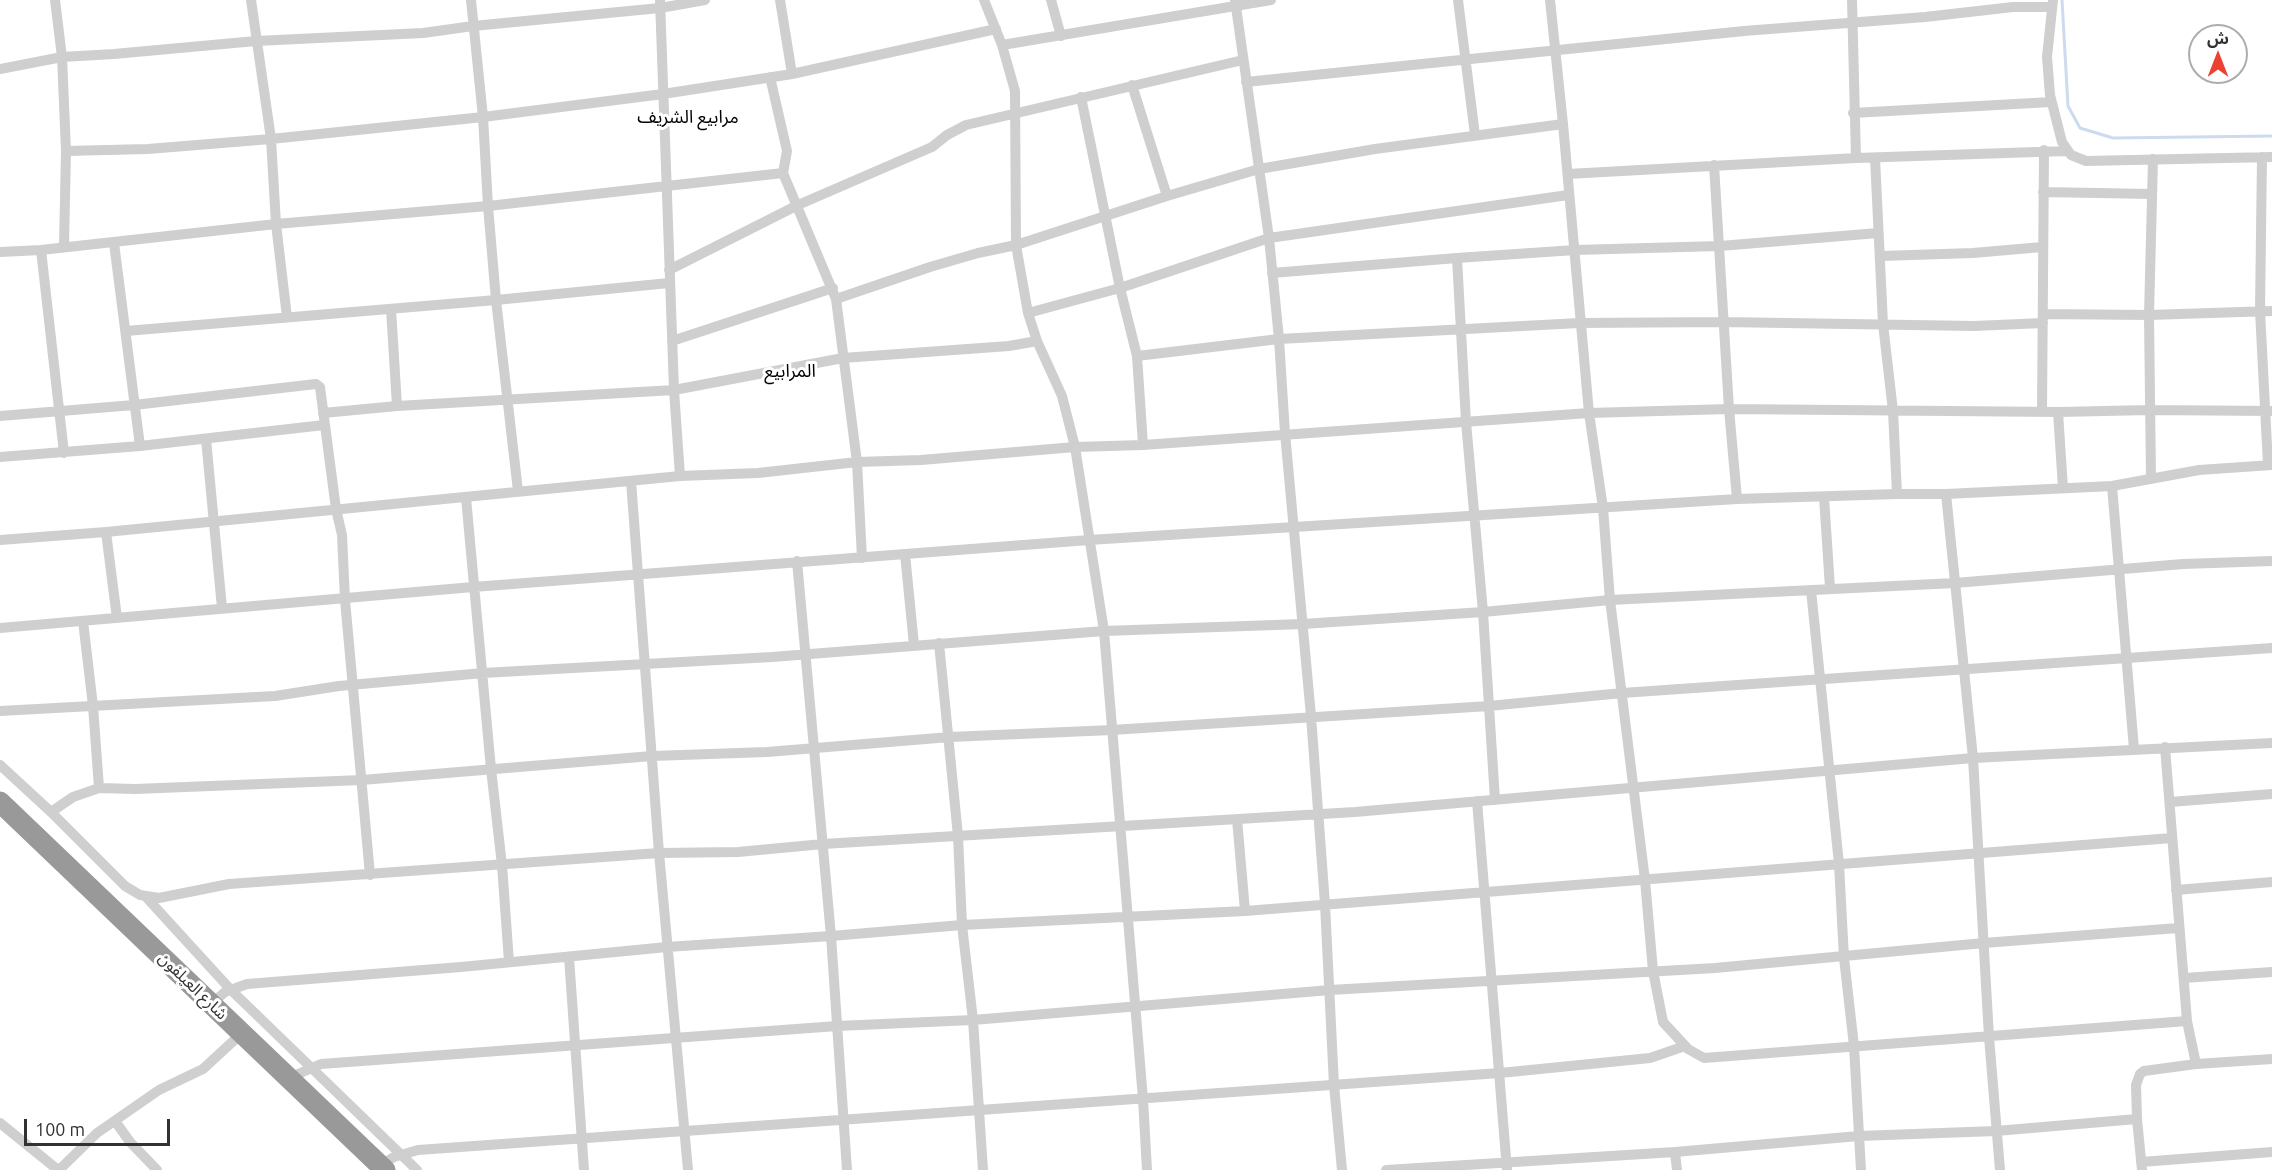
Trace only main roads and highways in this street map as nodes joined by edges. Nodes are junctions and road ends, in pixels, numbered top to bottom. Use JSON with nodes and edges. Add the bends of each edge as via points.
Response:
{"nodes":[{"id":1,"x":0,"y":802,"type":"edge"},
{"id":2,"x":383,"y":1167,"type":"edge"}],
"edges":[{"from":1,"to":2,"type":"highway","name":"شارع العيلفون"}]}
